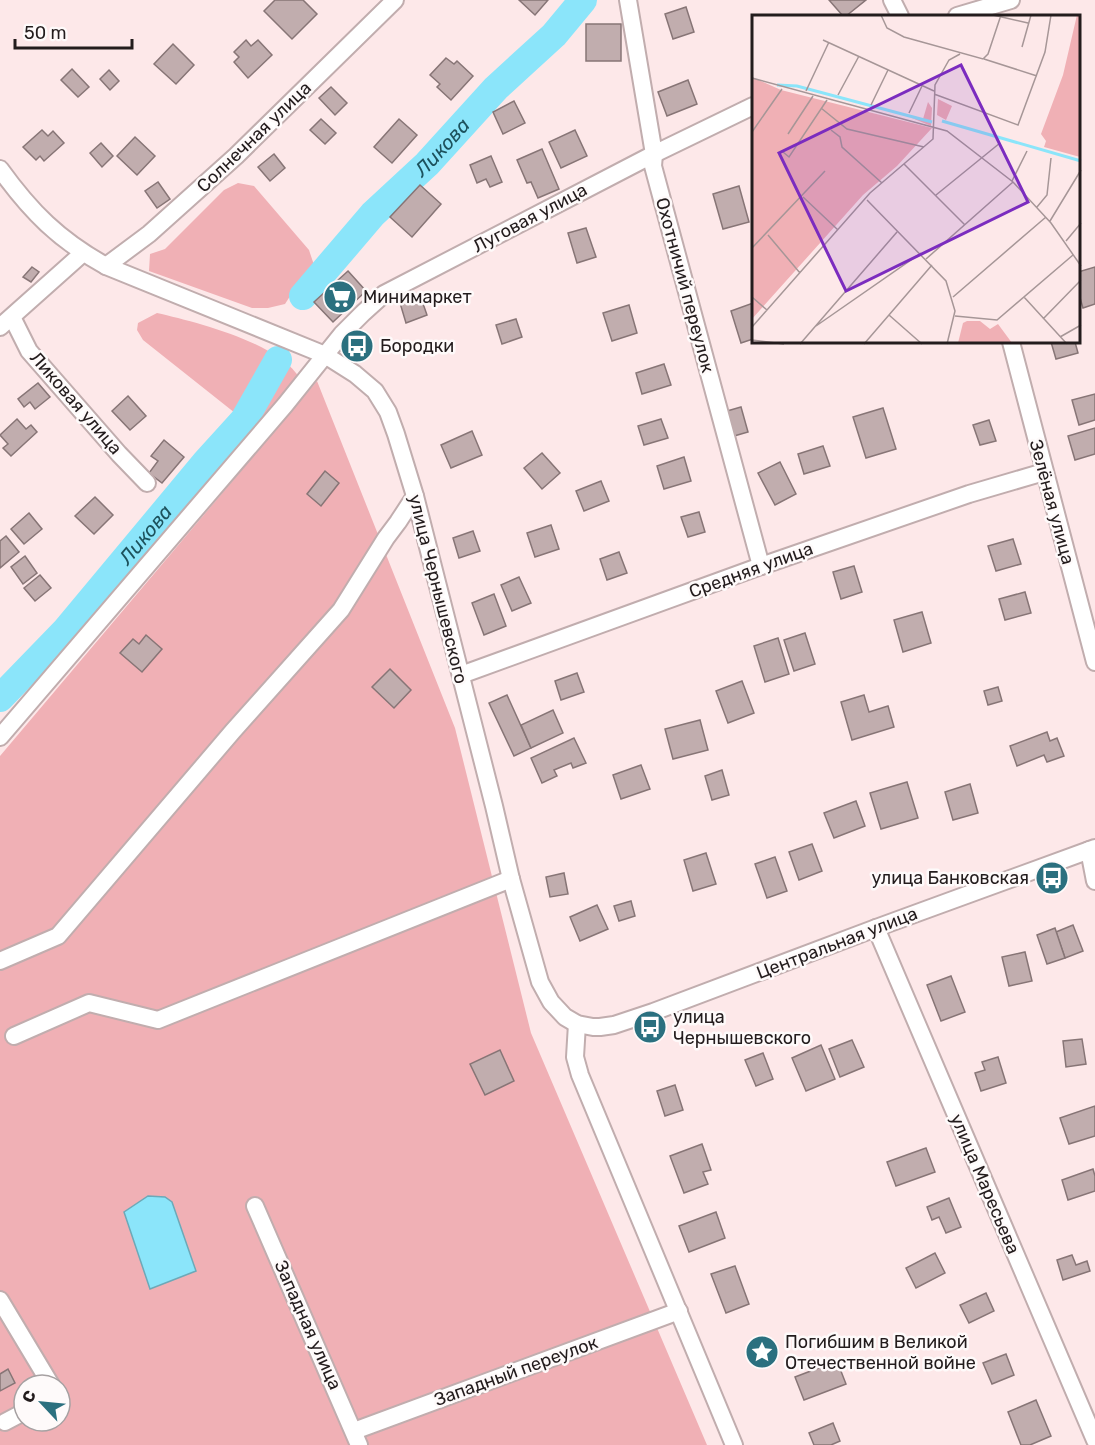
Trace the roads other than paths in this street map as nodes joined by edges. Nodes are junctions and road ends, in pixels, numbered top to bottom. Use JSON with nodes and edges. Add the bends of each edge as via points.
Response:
{"nodes":[{"id":1,"x":395,"y":0,"type":"edge"},
{"id":2,"x":628,"y":0,"type":"edge"},
{"id":3,"x":892,"y":0,"type":"edge"},
{"id":4,"x":1011,"y":0,"type":"edge"},
{"id":5,"x":900,"y":15,"type":"edge"},
{"id":6,"x":960,"y":15,"type":"edge"},
{"id":7,"x":752,"y":106,"type":"edge"},
{"id":8,"x":654,"y":154,"type":"junction"},
{"id":9,"x":0,"y":169,"type":"edge"},
{"id":10,"x":85,"y":254,"type":"junction"},
{"id":11,"x":106,"y":266,"type":"junction"},
{"id":12,"x":6,"y":322,"type":"edge"},
{"id":13,"x":1012,"y":344,"type":"edge"},
{"id":14,"x":325,"y":355,"type":"junction"},
{"id":15,"x":1044,"y":472,"type":"junction"},
{"id":16,"x":147,"y":483,"type":"dead end"},
{"id":17,"x":415,"y":496,"type":"junction"},
{"id":18,"x":761,"y":566,"type":"junction"},
{"id":19,"x":1095,"y":662,"type":"edge"},
{"id":20,"x":461,"y":675,"type":"junction"},
{"id":21,"x":0,"y":737,"type":"edge"},
{"id":22,"x":1092,"y":849,"type":"edge"},
{"id":23,"x":511,"y":879,"type":"junction"},
{"id":24,"x":1095,"y":881,"type":"edge"},
{"id":25,"x":876,"y":928,"type":"junction"},
{"id":26,"x":0,"y":961,"type":"edge"},
{"id":27,"x":577,"y":1023,"type":"junction"},
{"id":28,"x":14,"y":1036,"type":"dead end"},
{"id":29,"x":255,"y":1206,"type":"dead end"},
{"id":30,"x":0,"y":1300,"type":"edge"},
{"id":31,"x":679,"y":1311,"type":"junction"},
{"id":32,"x":44,"y":1373,"type":"edge"},
{"id":33,"x":12,"y":1418,"type":"edge"},
{"id":34,"x":5,"y":1422,"type":"dead end"},
{"id":35,"x":357,"y":1438,"type":"edge"},
{"id":36,"x":1095,"y":1440,"type":"edge"},
{"id":37,"x":734,"y":1445,"type":"edge"}],
"edges":[{"from":1,"to":11,"type":"street","name":"Солнечная улица","via":[[236,156],[149,234]]},
{"from":2,"to":8,"type":"street","name":"Охотничий переулок"},
{"from":3,"to":5,"type":"street"},
{"from":4,"to":6,"type":"street"},
{"from":7,"to":8,"type":"street","name":"Луговая улица"},
{"from":8,"to":14,"type":"street","name":"Луговая улица","via":[[384,294]]},
{"from":8,"to":18,"type":"street","name":"Охотничий переулок","via":[[653,166]]},
{"from":9,"to":10,"type":"street","via":[[51,228]]},
{"from":10,"to":11,"type":"street","name":"улица Чернышевского"},
{"from":10,"to":12,"type":"street"},
{"from":11,"to":14,"type":"street","name":"улица Чернышевского"},
{"from":12,"to":16,"type":"street","name":"Ликовая улица"},
{"from":13,"to":15,"type":"street","name":"Зелёная улица"},
{"from":14,"to":17,"type":"street","name":"улица Чернышевского","via":[[375,391],[388,412]]},
{"from":14,"to":21,"type":"street","name":"Луговая улица"},
{"from":15,"to":18,"type":"street","name":"Средняя улица"},
{"from":15,"to":19,"type":"street","name":"Зелёная улица"},
{"from":17,"to":20,"type":"street","name":"улица Чернышевского"},
{"from":17,"to":26,"type":"street","via":[[341,610],[58,936]]},
{"from":18,"to":20,"type":"street","name":"Средняя улица"},
{"from":20,"to":23,"type":"street","name":"улица Чернышевского"},
{"from":22,"to":24,"type":"street"},
{"from":22,"to":25,"type":"street","name":"Центральная улица"},
{"from":23,"to":27,"type":"street","name":"улица Чернышевского","via":[[540,982],[551,1002]]},
{"from":23,"to":28,"type":"street","via":[[158,1020],[89,1003]]},
{"from":25,"to":27,"type":"street","name":"Центральная улица","via":[[614,1025],[593,1027]]},
{"from":25,"to":36,"type":"street","name":"улица Маресьева"},
{"from":27,"to":31,"type":"street","via":[[575,1057],[580,1075]]},
{"from":29,"to":35,"type":"street","name":"Западная улица"},
{"from":30,"to":32,"type":"street"},
{"from":31,"to":35,"type":"street","name":"Западный переулок"},
{"from":31,"to":37,"type":"street"},
{"from":33,"to":34,"type":"street"}]}
